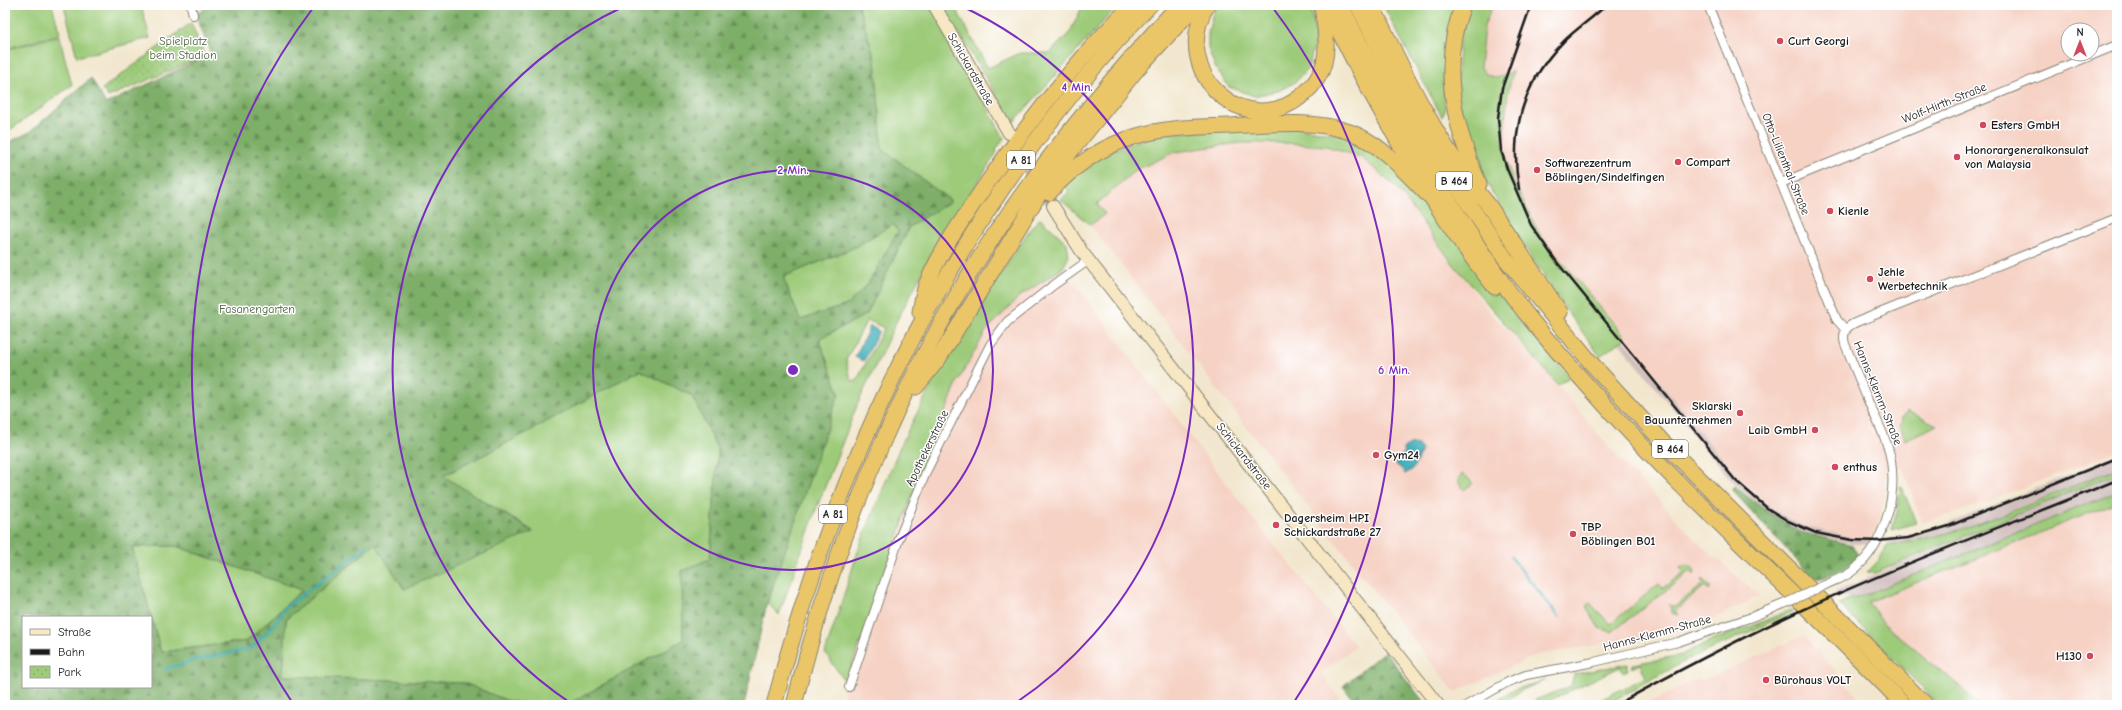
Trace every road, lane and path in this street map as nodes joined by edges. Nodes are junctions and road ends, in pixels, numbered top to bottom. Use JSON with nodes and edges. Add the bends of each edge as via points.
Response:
{"nodes":[{"id":1,"x":191,"y":5,"type":"edge"},
{"id":2,"x":934,"y":5,"type":"edge"},
{"id":3,"x":1132,"y":5,"type":"edge"},
{"id":4,"x":1150,"y":5,"type":"edge"},
{"id":5,"x":1179,"y":5,"type":"edge"},
{"id":6,"x":1196,"y":5,"type":"edge"},
{"id":7,"x":1207,"y":5,"type":"edge"},
{"id":8,"x":1322,"y":5,"type":"edge"},
{"id":9,"x":1327,"y":5,"type":"edge"},
{"id":10,"x":1341,"y":5,"type":"edge"},
{"id":11,"x":1358,"y":5,"type":"edge"},
{"id":12,"x":1372,"y":5,"type":"edge"},
{"id":13,"x":1463,"y":5,"type":"edge"},
{"id":14,"x":1708,"y":5,"type":"edge"},
{"id":15,"x":1122,"y":11,"type":"edge"},
{"id":16,"x":193,"y":15,"type":"dead end"},
{"id":17,"x":2117,"y":45,"type":"edge"},
{"id":18,"x":1009,"y":133,"type":"dead end"},
{"id":19,"x":1781,"y":183,"type":"junction"},
{"id":20,"x":1427,"y":194,"type":"junction"},
{"id":21,"x":1486,"y":203,"type":"junction"},
{"id":22,"x":1053,"y":206,"type":"tunnel mouth"},
{"id":23,"x":1027,"y":216,"type":"junction"},
{"id":24,"x":2117,"y":218,"type":"edge"},
{"id":25,"x":1089,"y":260,"type":"junction"},
{"id":26,"x":1845,"y":329,"type":"junction"},
{"id":27,"x":915,"y":332,"type":"junction"},
{"id":28,"x":1551,"y":342,"type":"junction"},
{"id":29,"x":1573,"y":342,"type":"junction"},
{"id":30,"x":902,"y":401,"type":"junction"},
{"id":31,"x":849,"y":687,"type":"dead end"},
{"id":32,"x":1480,"y":701,"type":"edge"},
{"id":33,"x":774,"y":705,"type":"edge"},
{"id":34,"x":794,"y":705,"type":"edge"},
{"id":35,"x":1438,"y":705,"type":"edge"},
{"id":36,"x":1467,"y":705,"type":"edge"},
{"id":37,"x":1904,"y":705,"type":"edge"},
{"id":38,"x":1926,"y":705,"type":"edge"}],
"edges":[{"from":1,"to":16,"type":"street"},
{"from":2,"to":18,"type":"street","name":"Schickardstraße"},
{"from":3,"to":15,"type":"highway"},
{"from":4,"to":27,"type":"highway","number":"A 81","via":[[1091,70],[1022,159],[968,240]]},
{"from":5,"to":30,"type":"highway","number":"A 81","via":[[1111,82],[1026,189],[950,310]]},
{"from":6,"to":23,"type":"highway","via":[[1102,110],[1041,191]]},
{"from":7,"to":8,"type":"highway","via":[[1197,29],[1195,46],[1204,77],[1216,93],[1244,108],[1255,110],[1273,109],[1290,104],[1301,97],[1315,82],[1325,55]]},
{"from":9,"to":20,"type":"highway","number":"B 464","via":[[1366,83]]},
{"from":10,"to":28,"type":"highway","number":"B 464","via":[[1377,79],[1439,185],[1493,268]]},
{"from":11,"to":29,"type":"highway","number":"B 464","via":[[1395,82],[1451,177],[1505,258]]},
{"from":12,"to":21,"type":"highway","number":"B 464","via":[[1433,122]]},
{"from":13,"to":21,"type":"highway","via":[[1451,53],[1452,96],[1457,124]]},
{"from":14,"to":19,"type":"street","name":"Otto-Lilienthal-Straße"},
{"from":15,"to":27,"type":"highway","via":[[1043,106],[972,205],[926,284]]},
{"from":17,"to":19,"type":"street","name":"Wolf-Hirth-Straße"},
{"from":19,"to":26,"type":"street","name":"Otto-Lilienthal-Straße","via":[[1835,315]]},
{"from":20,"to":23,"type":"highway","via":[[1393,159],[1351,133],[1335,128],[1301,124],[1215,127],[1159,131],[1114,144],[1076,167]]},
{"from":20,"to":28,"type":"highway","number":"B 464","via":[[1496,288]]},
{"from":21,"to":29,"type":"highway","number":"B 464","via":[[1569,325]]},
{"from":22,"to":25,"type":"street","name":"Schickardstraße","via":[[1074,242]]},
{"from":23,"to":30,"type":"highway","via":[[939,358]]},
{"from":24,"to":26,"type":"street","name":"Hanns-Klemm-Straße","via":[[1851,324]]},
{"from":25,"to":31,"type":"street","name":"Apothekerstraße","via":[[1007,322],[990,345],[927,470],[900,536]]},
{"from":25,"to":35,"type":"street","name":"Schickardstraße"},
{"from":26,"to":32,"type":"street","name":"Hanns-Klemm-Straße","bridge":true,"via":[[1845,344],[1891,460],[1889,509],[1877,541],[1869,554],[1849,573],[1749,618],[1678,642],[1526,675],[1508,682]]},
{"from":27,"to":33,"type":"highway","number":"A 81","via":[[872,420],[832,518],[798,618]]},
{"from":28,"to":37,"type":"highway","number":"B 464","via":[[1597,397],[1648,451]]},
{"from":29,"to":38,"type":"highway","number":"B 464","via":[[1662,441]]},
{"from":30,"to":34,"type":"highway","number":"A 81","via":[[868,479],[834,570]]},
{"from":32,"to":36,"type":"street","name":"Hanns-Klemm-Straße"}]}
